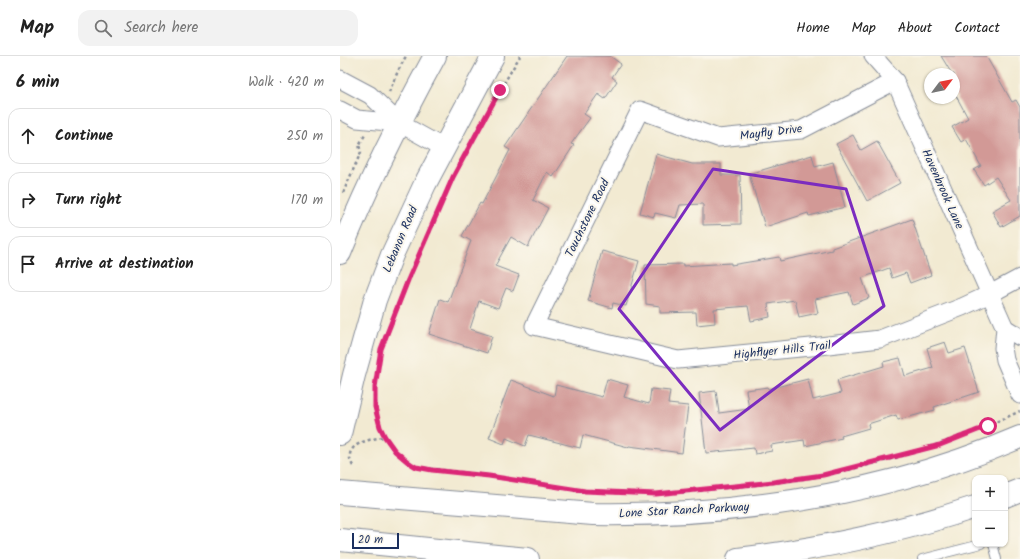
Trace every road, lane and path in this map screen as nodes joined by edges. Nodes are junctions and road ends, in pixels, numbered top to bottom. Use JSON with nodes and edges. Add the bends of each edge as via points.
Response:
{"nodes":[{"id":1,"x":435,"y":56,"type":"edge"},
{"id":2,"x":492,"y":56,"type":"edge"},
{"id":3,"x":520,"y":56,"type":"edge"},
{"id":4,"x":873,"y":56,"type":"edge"},
{"id":5,"x":340,"y":79,"type":"edge"},
{"id":6,"x":895,"y":81,"type":"junction"},
{"id":7,"x":340,"y":110,"type":"edge"},
{"id":8,"x":640,"y":110,"type":"joint"},
{"id":9,"x":399,"y":123,"type":"junction"},
{"id":10,"x":444,"y":148,"type":"junction"},
{"id":11,"x":340,"y":252,"type":"edge"},
{"id":12,"x":1020,"y":278,"type":"edge"},
{"id":13,"x":990,"y":294,"type":"junction"},
{"id":14,"x":534,"y":326,"type":"joint"},
{"id":15,"x":1005,"y":328,"type":"junction"},
{"id":16,"x":1020,"y":337,"type":"edge"},
{"id":17,"x":384,"y":342,"type":"dead end"},
{"id":18,"x":380,"y":357,"type":"dead end"},
{"id":19,"x":1020,"y":395,"type":"edge"},
{"id":20,"x":1020,"y":411,"type":"edge"},
{"id":21,"x":340,"y":434,"type":"edge"},
{"id":22,"x":385,"y":437,"type":"junction"},
{"id":23,"x":1020,"y":437,"type":"edge"},
{"id":24,"x":354,"y":466,"type":"dead end"},
{"id":25,"x":1020,"y":490,"type":"edge"},
{"id":26,"x":679,"y":492,"type":"dead end"},
{"id":27,"x":340,"y":493,"type":"edge"},
{"id":28,"x":640,"y":494,"type":"dead end"},
{"id":29,"x":1008,"y":495,"type":"edge"},
{"id":30,"x":972,"y":507,"type":"edge"},
{"id":31,"x":340,"y":540,"type":"edge"},
{"id":32,"x":972,"y":546,"type":"edge"},
{"id":33,"x":993,"y":547,"type":"edge"},
{"id":34,"x":528,"y":559,"type":"edge"},
{"id":35,"x":738,"y":559,"type":"edge"},
{"id":36,"x":922,"y":559,"type":"edge"},
{"id":37,"x":997,"y":559,"type":"edge"}],
"edges":[{"from":1,"to":9,"type":"main road"},
{"from":2,"to":10,"type":"main road","name":"Lebanon Road"},
{"from":3,"to":17,"type":"path","via":[[453,177]]},
{"from":4,"to":6,"type":"street","name":"Havenbrook Lane"},
{"from":5,"to":9,"type":"street","via":[[370,95]]},
{"from":6,"to":8,"type":"street","name":"Mayfly Drive","via":[[801,130],[718,138]]},
{"from":6,"to":13,"type":"street","name":"Havenbrook Lane"},
{"from":7,"to":9,"type":"street","via":[[357,119]]},
{"from":8,"to":14,"type":"street","name":"Touchstone Road"},
{"from":9,"to":10,"type":"street"},
{"from":9,"to":11,"type":"main road"},
{"from":10,"to":21,"type":"main road","name":"Lebanon Road","via":[[409,217],[375,300]]},
{"from":12,"to":13,"type":"street","name":"Highflyer Hills Trail"},
{"from":13,"to":14,"type":"street","name":"Highflyer Hills Trail","via":[[880,339],[678,360]]},
{"from":13,"to":15,"type":"street","name":"Havenbrook Lane"},
{"from":15,"to":16,"type":"street"},
{"from":15,"to":19,"type":"street","name":"Havenbrook Lane","via":[[1005,360]]},
{"from":18,"to":22,"type":"path","via":[[375,407]]},
{"from":20,"to":26,"type":"path","via":[[940,445],[823,475]]},
{"from":22,"to":24,"type":"path","via":[[370,439],[352,448],[350,461]]},
{"from":22,"to":28,"type":"path","via":[[395,451],[416,467],[585,491]]},
{"from":23,"to":27,"type":"main road","name":"Lone Star Ranch Parkway","via":[[980,453],[890,482],[810,498],[714,511],[593,514]]},
{"from":25,"to":29,"type":"main road"},
{"from":30,"to":35,"type":"main road","via":[[938,519],[850,541]]},
{"from":31,"to":34,"type":"main road"},
{"from":32,"to":36,"type":"lane"},
{"from":33,"to":37,"type":"lane"}]}
